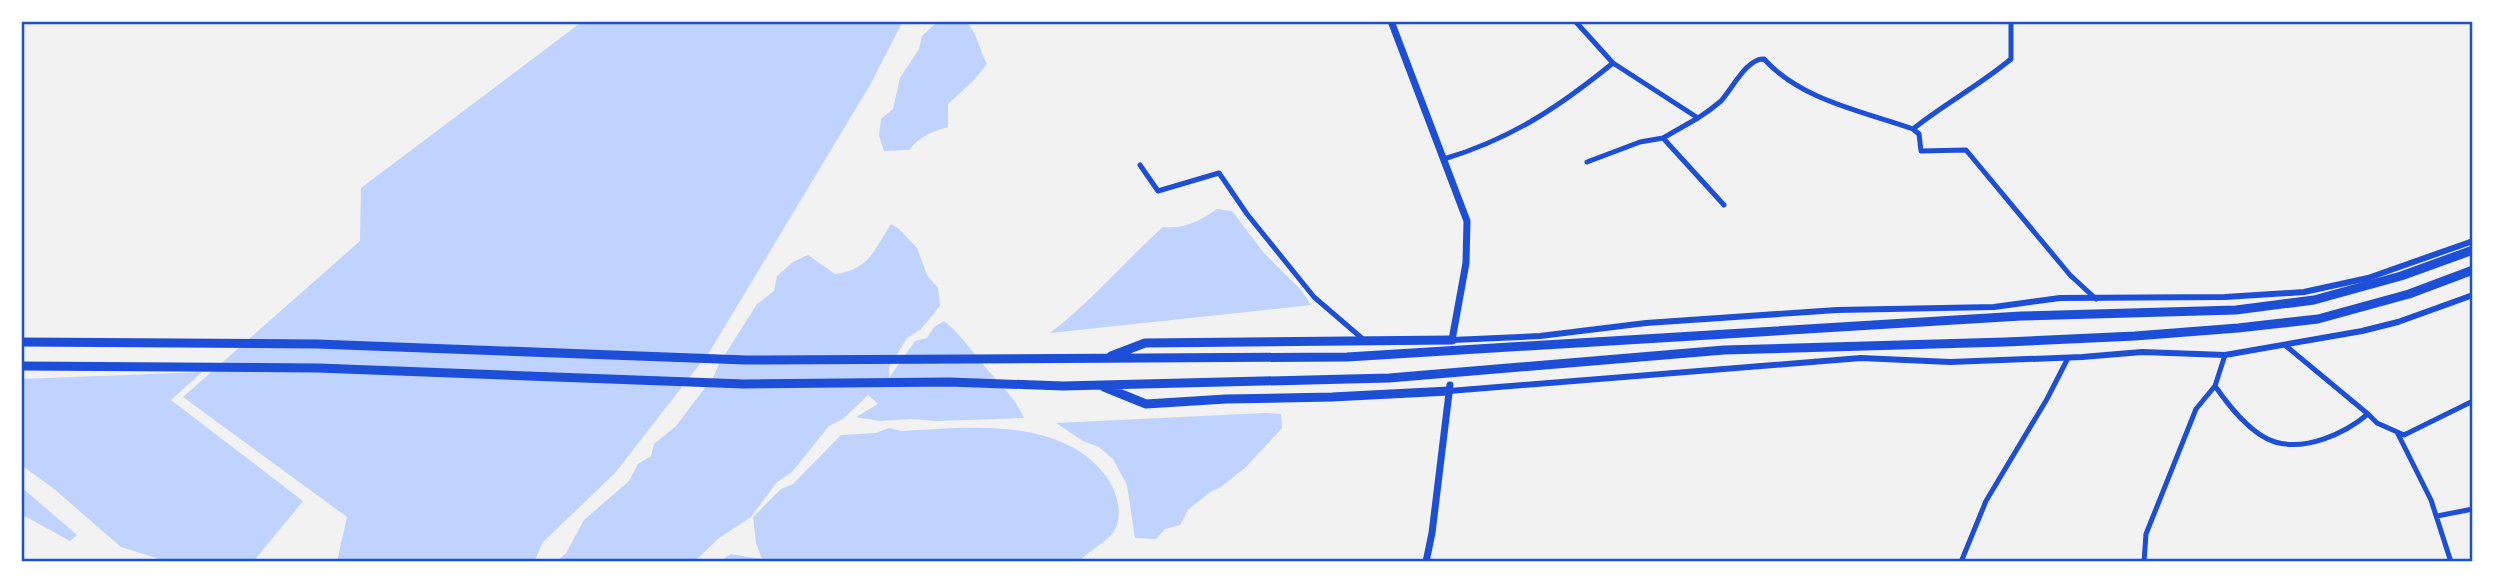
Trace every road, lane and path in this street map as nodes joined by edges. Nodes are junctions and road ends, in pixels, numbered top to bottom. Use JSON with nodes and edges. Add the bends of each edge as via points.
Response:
{"nodes":[{"id":1,"x":1391,"y":21,"type":"edge"},
{"id":2,"x":2011,"y":21,"type":"edge"},
{"id":3,"x":1577,"y":22,"type":"edge"},
{"id":4,"x":1614,"y":64,"type":"junction"},
{"id":5,"x":1698,"y":118,"type":"junction"},
{"id":6,"x":1913,"y":129,"type":"junction"},
{"id":7,"x":1662,"y":138,"type":"junction"},
{"id":8,"x":1444,"y":159,"type":"junction"},
{"id":9,"x":1587,"y":162,"type":"dead end"},
{"id":10,"x":1140,"y":165,"type":"dead end"},
{"id":11,"x":1724,"y":205,"type":"dead end"},
{"id":12,"x":2473,"y":241,"type":"edge"},
{"id":13,"x":2473,"y":250,"type":"edge"},
{"id":14,"x":2473,"y":270,"type":"edge"},
{"id":15,"x":2473,"y":295,"type":"edge"},
{"id":16,"x":2096,"y":299,"type":"junction"},
{"id":17,"x":1364,"y":340,"type":"junction"},
{"id":18,"x":1452,"y":340,"type":"junction"},
{"id":19,"x":21,"y":342,"type":"edge"},
{"id":20,"x":2286,"y":346,"type":"junction"},
{"id":21,"x":2225,"y":355,"type":"junction"},
{"id":22,"x":2068,"y":358,"type":"junction"},
{"id":23,"x":1103,"y":359,"type":"junction"},
{"id":24,"x":21,"y":366,"type":"edge"},
{"id":25,"x":1100,"y":385,"type":"junction"},
{"id":26,"x":2215,"y":386,"type":"junction"},
{"id":27,"x":1449,"y":388,"type":"junction"},
{"id":28,"x":2473,"y":401,"type":"edge"},
{"id":29,"x":2368,"y":414,"type":"junction"},
{"id":30,"x":2397,"y":432,"type":"junction"},
{"id":31,"x":2473,"y":509,"type":"edge"},
{"id":32,"x":2437,"y":516,"type":"junction"},
{"id":33,"x":1426,"y":562,"type":"edge"},
{"id":34,"x":1961,"y":562,"type":"edge"},
{"id":35,"x":2144,"y":562,"type":"edge"},
{"id":36,"x":2451,"y":562,"type":"edge"}],
"edges":[{"from":1,"to":8,"type":"main road"},
{"from":2,"to":6,"type":"street","via":[[2011,59]]},
{"from":3,"to":4,"type":"street"},
{"from":4,"to":5,"type":"street"},
{"from":4,"to":8,"type":"street","via":[[1542,116],[1471,151]]},
{"from":5,"to":6,"type":"street","via":[[1722,99],[1749,64],[1764,59],[1792,83],[1821,97]]},
{"from":5,"to":7,"type":"street"},
{"from":6,"to":16,"type":"street","via":[[1922,140],[1921,151],[1966,150],[2070,275]]},
{"from":7,"to":9,"type":"street"},
{"from":7,"to":11,"type":"street"},
{"from":8,"to":18,"type":"main road","via":[[1467,221]]},
{"from":10,"to":17,"type":"street","via":[[1158,191],[1219,173],[1314,297]]},
{"from":12,"to":16,"type":"street","via":[[2368,278],[2304,292]]},
{"from":13,"to":23,"type":"highway","via":[[2314,300],[2236,310],[2021,316],[1370,356]]},
{"from":14,"to":25,"type":"highway","via":[[2318,319],[2238,328],[2018,342],[1724,351],[1389,378]]},
{"from":15,"to":20,"type":"street","via":[[2398,322]]},
{"from":16,"to":18,"type":"street","via":[[2060,298],[1994,307],[1837,310]]},
{"from":17,"to":18,"type":"highway"},
{"from":17,"to":23,"type":"highway","via":[[1145,343]]},
{"from":19,"to":23,"type":"highway","via":[[317,344],[746,360]]},
{"from":20,"to":21,"type":"street"},
{"from":20,"to":29,"type":"street"},
{"from":21,"to":22,"type":"street","via":[[2142,352]]},
{"from":21,"to":26,"type":"street"},
{"from":22,"to":27,"type":"street","via":[[1950,362],[1861,358]]},
{"from":22,"to":34,"type":"street","via":[[1986,501]]},
{"from":24,"to":25,"type":"highway","via":[[318,368],[744,384]]},
{"from":25,"to":27,"type":"highway","via":[[1146,404]]},
{"from":26,"to":29,"type":"street","via":[[2237,414],[2274,442],[2314,442],[2355,425]]},
{"from":26,"to":35,"type":"street","via":[[2196,409],[2147,534]]},
{"from":27,"to":33,"type":"main road"},
{"from":28,"to":30,"type":"street","via":[[2404,435]]},
{"from":29,"to":30,"type":"street"},
{"from":30,"to":32,"type":"street"},
{"from":31,"to":32,"type":"street"},
{"from":32,"to":36,"type":"street"}]}
